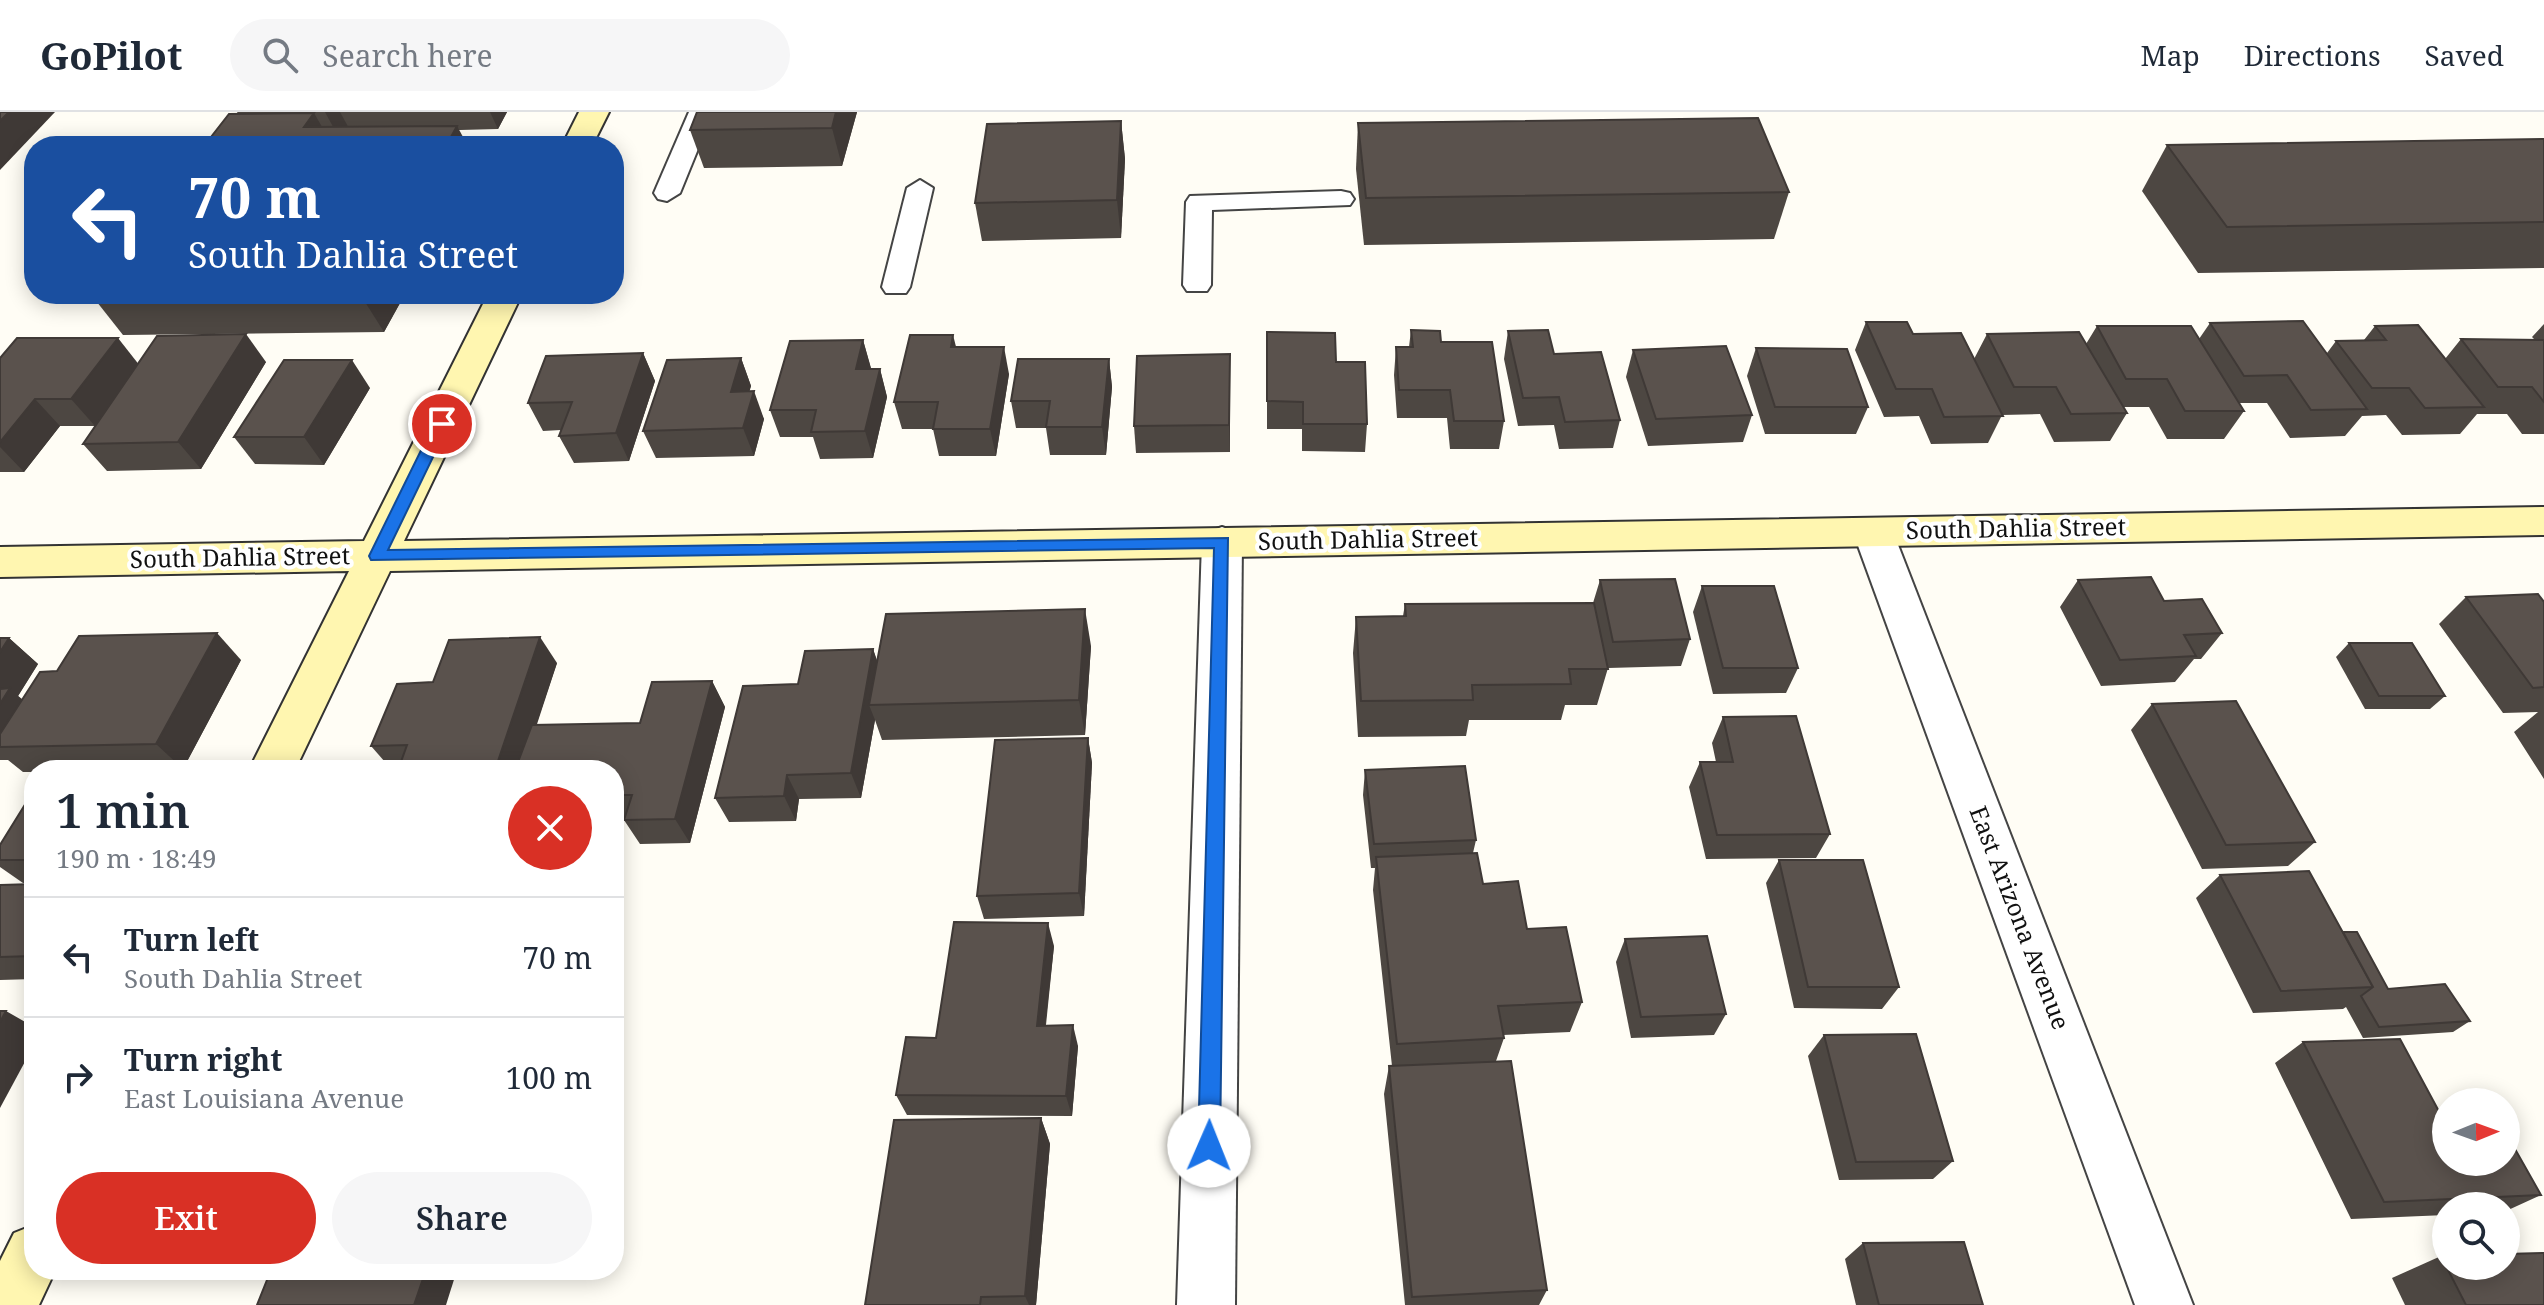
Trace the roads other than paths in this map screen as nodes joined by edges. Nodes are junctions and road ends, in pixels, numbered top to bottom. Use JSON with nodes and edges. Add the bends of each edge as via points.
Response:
{"nodes":[{"id":1,"x":594,"y":112,"type":"edge"},
{"id":2,"x":701,"y":112,"type":"edge"},
{"id":3,"x":582,"y":136,"type":"edge"},
{"id":4,"x":920,"y":188,"type":"dead end"},
{"id":5,"x":667,"y":193,"type":"dead end"},
{"id":6,"x":1341,"y":199,"type":"dead end"},
{"id":7,"x":1197,"y":285,"type":"dead end"},
{"id":8,"x":896,"y":287,"type":"dead end"},
{"id":9,"x":500,"y":304,"type":"edge"},
{"id":10,"x":2544,"y":521,"type":"edge"},
{"id":11,"x":1873,"y":532,"type":"junction"},
{"id":12,"x":1222,"y":542,"type":"junction"},
{"id":13,"x":377,"y":556,"type":"junction"},
{"id":14,"x":0,"y":562,"type":"edge"},
{"id":15,"x":277,"y":760,"type":"edge"},
{"id":16,"x":24,"y":1274,"type":"edge"},
{"id":17,"x":9,"y":1305,"type":"edge"},
{"id":18,"x":1206,"y":1305,"type":"edge"},
{"id":19,"x":2164,"y":1305,"type":"edge"}],
"edges":[{"from":1,"to":3,"type":"street"},
{"from":2,"to":5,"type":"lane"},
{"from":4,"to":8,"type":"lane"},
{"from":6,"to":7,"type":"lane","via":[[1199,202]]},
{"from":9,"to":13,"type":"street"},
{"from":10,"to":11,"type":"street","name":"South Dahlia Street"},
{"from":11,"to":12,"type":"street","name":"South Dahlia Street"},
{"from":11,"to":19,"type":"street","name":"East Arizona Avenue"},
{"from":12,"to":13,"type":"street","name":"South Dahlia Street"},
{"from":12,"to":18,"type":"street"},
{"from":13,"to":14,"type":"street","name":"South Dahlia Street"},
{"from":13,"to":15,"type":"street"},
{"from":16,"to":17,"type":"street"}]}
